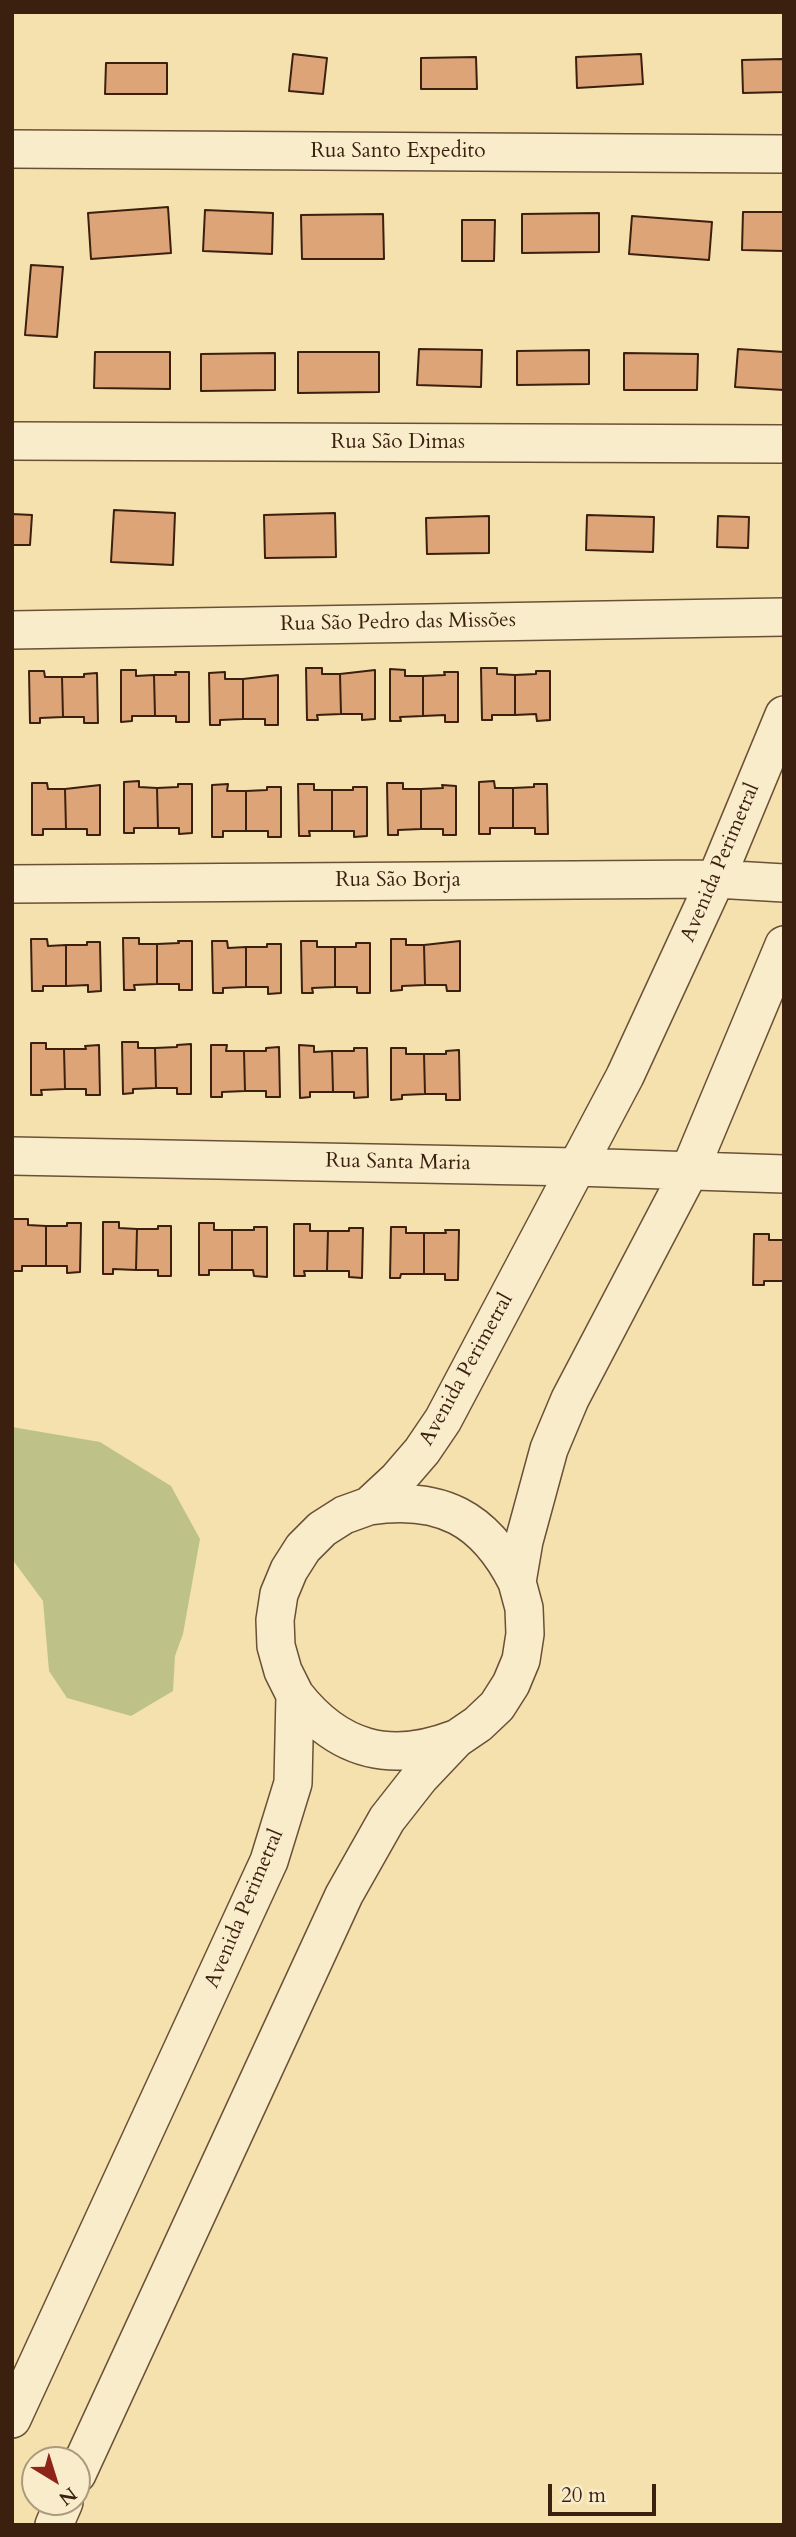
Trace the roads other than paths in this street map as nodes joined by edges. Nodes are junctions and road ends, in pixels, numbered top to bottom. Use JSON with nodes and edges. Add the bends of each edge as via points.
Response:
{"nodes":[{"id":1,"x":12,"y":149,"type":"edge"},
{"id":2,"x":784,"y":154,"type":"edge"},
{"id":3,"x":12,"y":442,"type":"edge"},
{"id":4,"x":784,"y":444,"type":"edge"},
{"id":5,"x":784,"y":617,"type":"edge"},
{"id":6,"x":12,"y":630,"type":"edge"},
{"id":7,"x":784,"y":715,"type":"edge"},
{"id":8,"x":716,"y":879,"type":"junction"},
{"id":9,"x":784,"y":883,"type":"edge"},
{"id":10,"x":12,"y":884,"type":"edge"},
{"id":11,"x":784,"y":945,"type":"edge"},
{"id":12,"x":12,"y":1156,"type":"edge"},
{"id":13,"x":576,"y":1167,"type":"junction"},
{"id":14,"x":689,"y":1172,"type":"junction"},
{"id":15,"x":784,"y":1174,"type":"edge"},
{"id":16,"x":369,"y":1506,"type":"junction"},
{"id":17,"x":517,"y":1583,"type":"junction"},
{"id":18,"x":295,"y":1695,"type":"junction"},
{"id":19,"x":456,"y":1739,"type":"junction"},
{"id":20,"x":12,"y":2419,"type":"edge"},
{"id":21,"x":90,"y":2446,"type":"edge"}],
"edges":[{"from":1,"to":2,"type":"street","name":"Rua Santo Expedito"},
{"from":3,"to":4,"type":"street","name":"Rua São Dimas"},
{"from":5,"to":6,"type":"street","name":"Rua São Pedro das Missões"},
{"from":7,"to":8,"type":"street","name":"Avenida Perimetral"},
{"from":8,"to":9,"type":"street","name":"Rua São Borja"},
{"from":8,"to":10,"type":"street","name":"Rua São Borja"},
{"from":8,"to":13,"type":"street","name":"Avenida Perimetral","via":[[625,1076]]},
{"from":11,"to":14,"type":"street"},
{"from":12,"to":13,"type":"street","name":"Rua Santa Maria"},
{"from":13,"to":14,"type":"street","name":"Rua Santa Maria"},
{"from":13,"to":16,"type":"street","name":"Avenida Perimetral","via":[[443,1420],[422,1451]]},
{"from":14,"to":15,"type":"street","name":"Rua Santa Maria"},
{"from":14,"to":17,"type":"street","via":[[570,1399],[549,1449]]},
{"from":16,"to":17,"type":"street","via":[[421,1503],[446,1510],[489,1539],[506,1559]]},
{"from":16,"to":18,"type":"street","name":"Avenida Perimetral","via":[[322,1529],[303,1548],[279,1594],[276,1646]]},
{"from":17,"to":19,"type":"street","via":[[524,1608],[521,1660],[497,1706]]},
{"from":18,"to":19,"type":"street","via":[[331,1732],[379,1751],[431,1748]]},
{"from":18,"to":20,"type":"street","name":"Avenida Perimetral","via":[[293,1783],[269,1861]]},
{"from":19,"to":21,"type":"street","via":[[387,1819],[344,1895]]}]}
